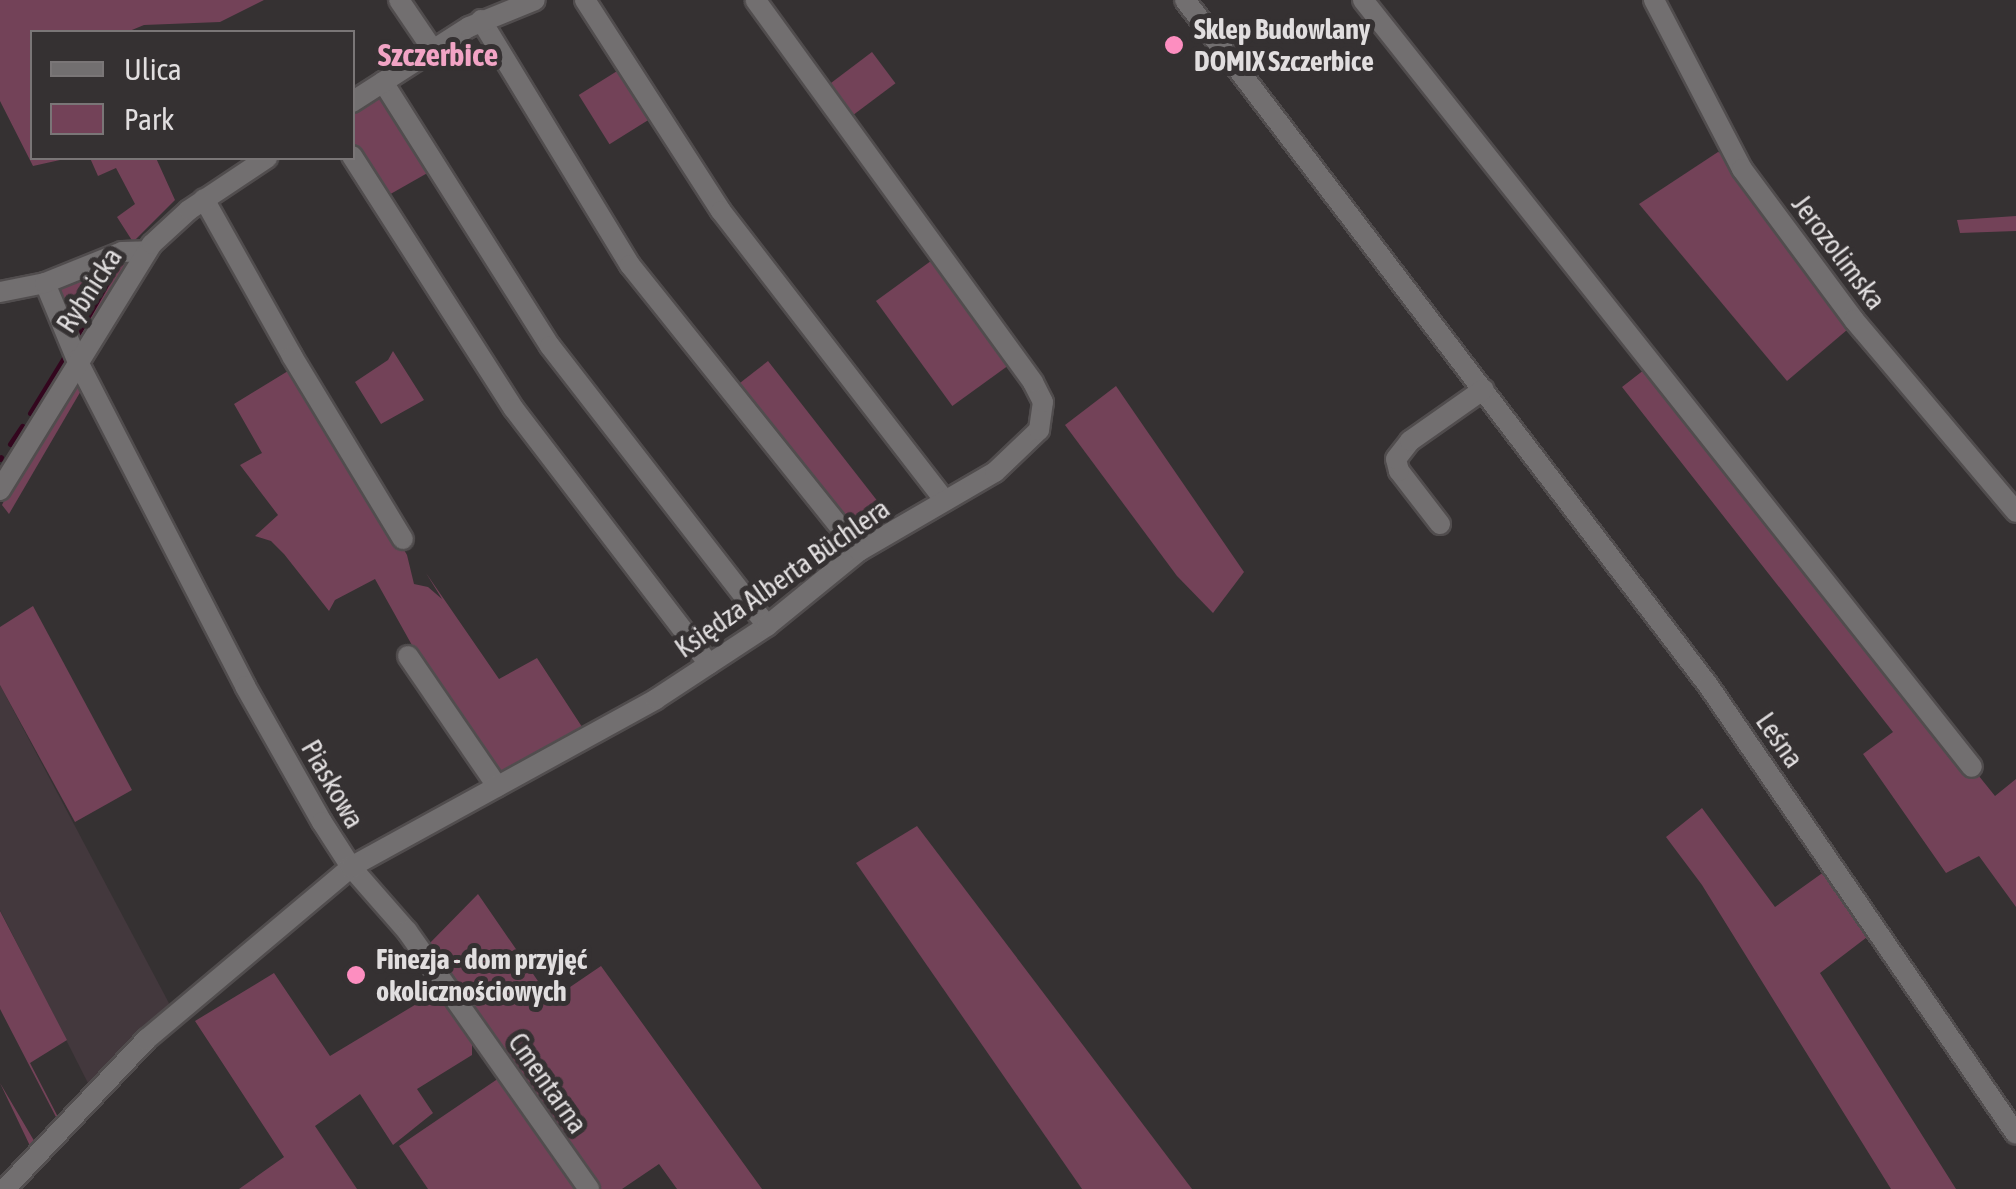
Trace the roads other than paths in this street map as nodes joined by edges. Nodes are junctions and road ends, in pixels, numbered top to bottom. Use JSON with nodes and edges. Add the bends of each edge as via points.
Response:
{"nodes":[{"id":1,"x":399,"y":0,"type":"edge"},
{"id":2,"x":535,"y":0,"type":"edge"},
{"id":3,"x":586,"y":0,"type":"edge"},
{"id":4,"x":755,"y":0,"type":"edge"},
{"id":5,"x":1184,"y":0,"type":"edge"},
{"id":6,"x":1363,"y":0,"type":"edge"},
{"id":7,"x":1654,"y":0,"type":"edge"},
{"id":8,"x":481,"y":20,"type":"junction"},
{"id":9,"x":433,"y":50,"type":"junction"},
{"id":10,"x":383,"y":82,"type":"junction"},
{"id":11,"x":355,"y":100,"type":"edge"},
{"id":12,"x":265,"y":160,"type":"edge"},
{"id":13,"x":355,"y":160,"type":"edge"},
{"id":14,"x":204,"y":199,"type":"junction"},
{"id":15,"x":147,"y":251,"type":"junction"},
{"id":16,"x":45,"y":283,"type":"junction"},
{"id":17,"x":0,"y":292,"type":"edge"},
{"id":18,"x":77,"y":360,"type":"junction"},
{"id":19,"x":1484,"y":389,"type":"junction"},
{"id":20,"x":0,"y":490,"type":"edge"},
{"id":21,"x":946,"y":500,"type":"junction"},
{"id":22,"x":2016,"y":512,"type":"edge"},
{"id":23,"x":1440,"y":524,"type":"dead end"},
{"id":24,"x":403,"y":538,"type":"dead end"},
{"id":25,"x":860,"y":551,"type":"junction"},
{"id":26,"x":767,"y":626,"type":"junction"},
{"id":27,"x":408,"y":656,"type":"dead end"},
{"id":28,"x":709,"y":664,"type":"junction"},
{"id":29,"x":1972,"y":768,"type":"dead end"},
{"id":30,"x":498,"y":786,"type":"junction"},
{"id":31,"x":351,"y":867,"type":"junction"},
{"id":32,"x":2016,"y":1134,"type":"edge"},
{"id":33,"x":6,"y":1189,"type":"edge"},
{"id":34,"x":589,"y":1189,"type":"edge"}],
"edges":[{"from":1,"to":9,"type":"street"},
{"from":2,"to":8,"type":"street"},
{"from":3,"to":21,"type":"street","via":[[721,211]]},
{"from":4,"to":21,"type":"street","name":"Księdza Alberta Büchlera","via":[[1040,395],[1043,417],[1028,444]]},
{"from":5,"to":19,"type":"street","name":"Leśna"},
{"from":6,"to":29,"type":"street"},
{"from":7,"to":22,"type":"street","name":"Jerozolimska","via":[[1742,169],[1854,320]]},
{"from":8,"to":9,"type":"street"},
{"from":8,"to":25,"type":"street","via":[[630,265]]},
{"from":9,"to":10,"type":"street"},
{"from":10,"to":11,"type":"street"},
{"from":10,"to":26,"type":"street","via":[[550,346]]},
{"from":12,"to":14,"type":"street","name":"Rybnicka"},
{"from":13,"to":28,"type":"street","via":[[507,399]]},
{"from":14,"to":15,"type":"street","name":"Rybnicka"},
{"from":14,"to":24,"type":"street"},
{"from":15,"to":16,"type":"street","via":[[122,252]]},
{"from":15,"to":18,"type":"street","name":"Rybnicka"},
{"from":16,"to":17,"type":"street"},
{"from":16,"to":18,"type":"street","name":"Piaskowa"},
{"from":18,"to":20,"type":"street","name":"Rybnicka"},
{"from":18,"to":31,"type":"street","name":"Piaskowa","via":[[252,699]]},
{"from":19,"to":23,"type":"street","via":[[1410,441],[1396,459]]},
{"from":19,"to":32,"type":"street","name":"Leśna","via":[[1719,700]]},
{"from":21,"to":25,"type":"street","name":"Księdza Alberta Büchlera"},
{"from":25,"to":26,"type":"street","name":"Księdza Alberta Büchlera"},
{"from":26,"to":28,"type":"street","name":"Księdza Alberta Büchlera"},
{"from":27,"to":30,"type":"street"},
{"from":28,"to":30,"type":"street","name":"Księdza Alberta Büchlera"},
{"from":30,"to":31,"type":"street","name":"Księdza Alberta Büchlera"},
{"from":31,"to":33,"type":"street","name":"Piaskowa","via":[[146,1040]]},
{"from":31,"to":34,"type":"street","name":"Cmentarna","via":[[407,931]]}]}
